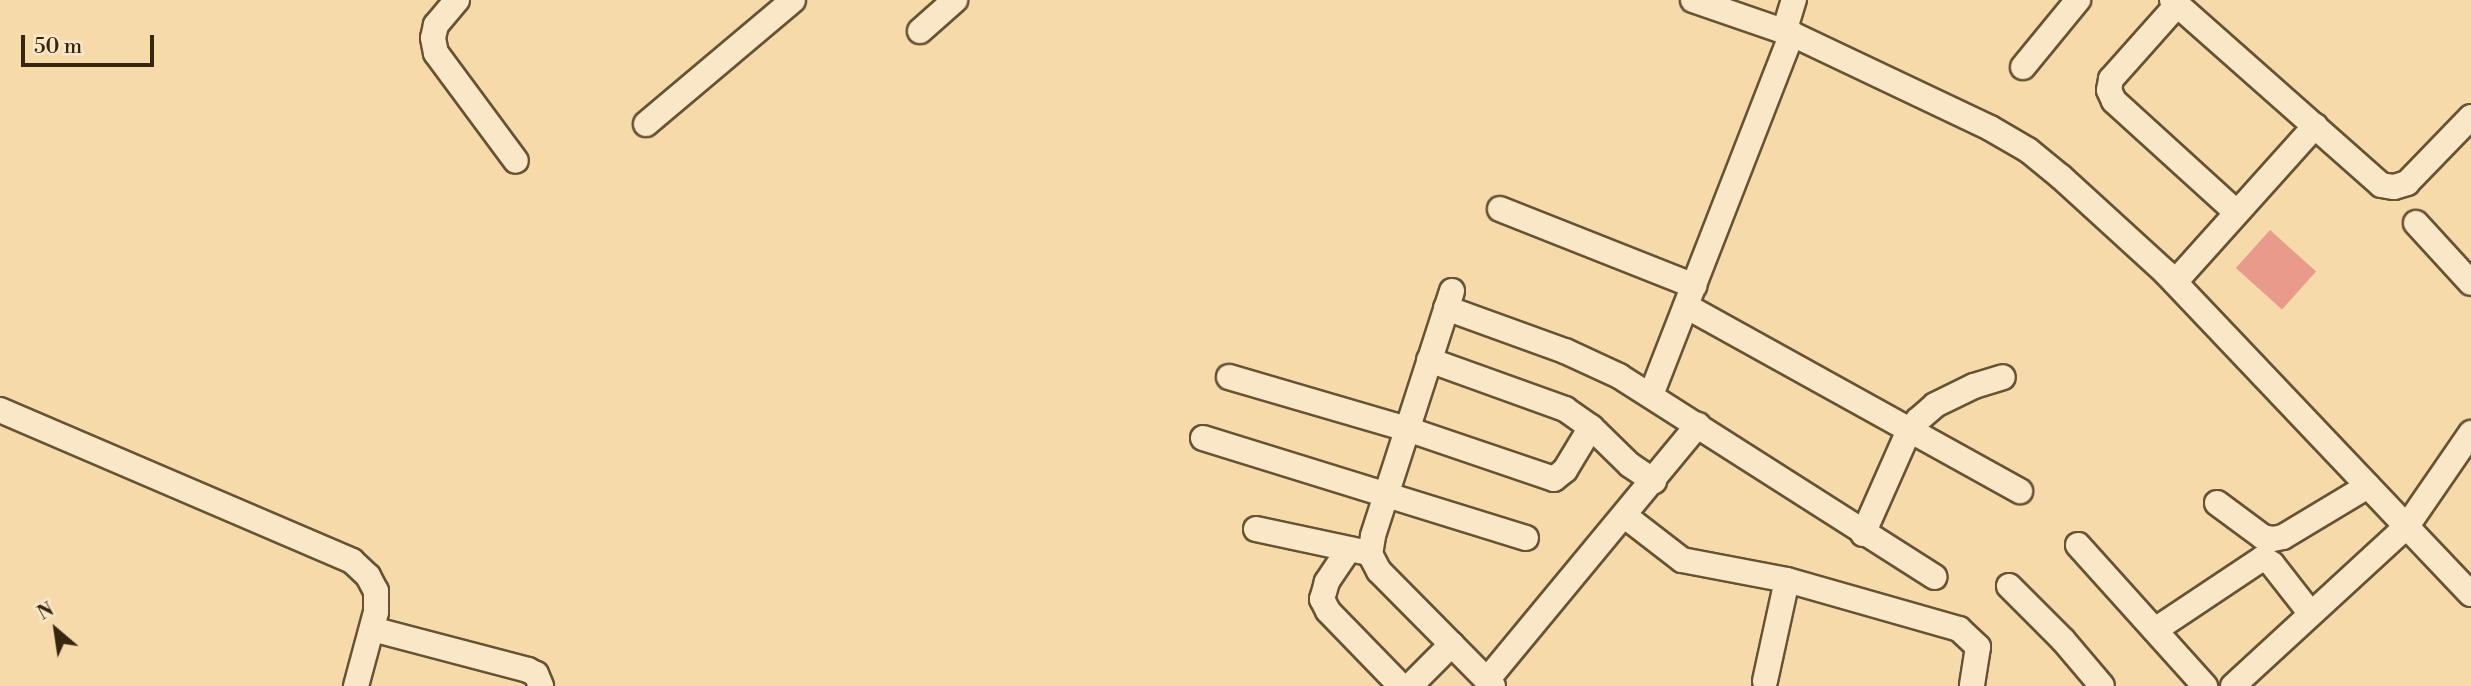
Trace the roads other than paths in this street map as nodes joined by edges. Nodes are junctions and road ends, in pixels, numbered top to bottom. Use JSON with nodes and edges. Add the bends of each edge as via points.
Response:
{"nodes":[{"id":1,"x":457,"y":0,"type":"edge"},
{"id":2,"x":793,"y":0,"type":"edge"},
{"id":3,"x":955,"y":0,"type":"edge"},
{"id":4,"x":1693,"y":0,"type":"edge"},
{"id":5,"x":1794,"y":0,"type":"edge"},
{"id":6,"x":2078,"y":0,"type":"edge"},
{"id":7,"x":2175,"y":2,"type":"edge"},
{"id":8,"x":920,"y":31,"type":"dead end"},
{"id":9,"x":1788,"y":33,"type":"junction"},
{"id":10,"x":2024,"y":67,"type":"dead end"},
{"id":11,"x":646,"y":124,"type":"dead end"},
{"id":12,"x":2315,"y":126,"type":"junction"},
{"id":13,"x":2466,"y":133,"type":"edge"},
{"id":14,"x":516,"y":161,"type":"dead end"},
{"id":15,"x":1500,"y":209,"type":"dead end"},
{"id":16,"x":2236,"y":213,"type":"junction"},
{"id":17,"x":2416,"y":223,"type":"dead end"},
{"id":18,"x":2470,"y":279,"type":"edge"},
{"id":19,"x":2175,"y":282,"type":"junction"},
{"id":20,"x":1690,"y":296,"type":"junction"},
{"id":21,"x":1429,"y":360,"type":"junction"},
{"id":22,"x":1229,"y":377,"type":"dead end"},
{"id":23,"x":2003,"y":377,"type":"dead end"},
{"id":24,"x":1651,"y":395,"type":"junction"},
{"id":25,"x":0,"y":410,"type":"edge"},
{"id":26,"x":1698,"y":425,"type":"junction"},
{"id":27,"x":1591,"y":427,"type":"junction"},
{"id":28,"x":1407,"y":429,"type":"junction"},
{"id":29,"x":1910,"y":431,"type":"junction"},
{"id":30,"x":2471,"y":433,"type":"edge"},
{"id":31,"x":1203,"y":438,"type":"dead end"},
{"id":32,"x":1654,"y":481,"type":"junction"},
{"id":33,"x":2368,"y":486,"type":"junction"},
{"id":34,"x":2020,"y":491,"type":"dead end"},
{"id":35,"x":1385,"y":497,"type":"junction"},
{"id":36,"x":2217,"y":503,"type":"dead end"},
{"id":37,"x":1625,"y":516,"type":"junction"},
{"id":38,"x":2407,"y":526,"type":"junction"},
{"id":39,"x":1256,"y":529,"type":"dead end"},
{"id":40,"x":1863,"y":534,"type":"junction"},
{"id":41,"x":1526,"y":538,"type":"dead end"},
{"id":42,"x":2078,"y":545,"type":"dead end"},
{"id":43,"x":1359,"y":551,"type":"junction"},
{"id":44,"x":1934,"y":577,"type":"dead end"},
{"id":45,"x":1787,"y":580,"type":"junction"},
{"id":46,"x":2009,"y":586,"type":"dead end"},
{"id":47,"x":2471,"y":594,"type":"edge"},
{"id":48,"x":2311,"y":614,"type":"junction"},
{"id":49,"x":372,"y":629,"type":"junction"},
{"id":50,"x":2155,"y":630,"type":"junction"},
{"id":51,"x":1452,"y":644,"type":"junction"},
{"id":52,"x":1765,"y":681,"type":"dead end"},
{"id":53,"x":1490,"y":683,"type":"edge"},
{"id":54,"x":356,"y":686,"type":"edge"},
{"id":55,"x":541,"y":686,"type":"edge"},
{"id":56,"x":1401,"y":686,"type":"edge"},
{"id":57,"x":1410,"y":686,"type":"edge"},
{"id":58,"x":1972,"y":686,"type":"edge"},
{"id":59,"x":2102,"y":686,"type":"edge"},
{"id":60,"x":2205,"y":686,"type":"edge"},
{"id":61,"x":2233,"y":686,"type":"edge"}],
"edges":[{"from":1,"to":14,"type":"street","via":[[436,25],[436,53]]},
{"from":2,"to":11,"type":"street"},
{"from":3,"to":8,"type":"street"},
{"from":4,"to":9,"type":"street"},
{"from":5,"to":9,"type":"street"},
{"from":6,"to":10,"type":"street"},
{"from":7,"to":12,"type":"street"},
{"from":7,"to":16,"type":"street","via":[[2111,79],[2109,90],[2114,101]]},
{"from":9,"to":19,"type":"street","via":[[2028,150]]},
{"from":9,"to":20,"type":"street"},
{"from":12,"to":13,"type":"street","via":[[2381,185],[2394,187],[2407,183]]},
{"from":12,"to":16,"type":"street"},
{"from":15,"to":20,"type":"street"},
{"from":16,"to":19,"type":"street"},
{"from":17,"to":18,"type":"street"},
{"from":19,"to":33,"type":"street"},
{"from":20,"to":24,"type":"street"},
{"from":20,"to":29,"type":"street"},
{"from":21,"to":24,"type":"street","via":[[1449,300],[1595,364]]},
{"from":21,"to":27,"type":"street","via":[[1565,410]]},
{"from":21,"to":28,"type":"street"},
{"from":22,"to":28,"type":"street"},
{"from":23,"to":29,"type":"street","via":[[1934,405]]},
{"from":24,"to":26,"type":"street"},
{"from":25,"to":49,"type":"street","via":[[352,561],[376,591]]},
{"from":26,"to":32,"type":"street"},
{"from":26,"to":40,"type":"street"},
{"from":27,"to":28,"type":"street","via":[[1565,470],[1554,479]]},
{"from":27,"to":32,"type":"street"},
{"from":28,"to":35,"type":"street"},
{"from":29,"to":34,"type":"street"},
{"from":29,"to":40,"type":"street"},
{"from":30,"to":38,"type":"street"},
{"from":31,"to":35,"type":"street"},
{"from":32,"to":37,"type":"street"},
{"from":33,"to":36,"type":"street","via":[[2273,539],[2263,537]]},
{"from":33,"to":38,"type":"street"},
{"from":35,"to":41,"type":"street"},
{"from":35,"to":43,"type":"street"},
{"from":37,"to":45,"type":"street","via":[[1682,560]]},
{"from":37,"to":53,"type":"street"},
{"from":38,"to":47,"type":"street"},
{"from":38,"to":48,"type":"street"},
{"from":39,"to":43,"type":"street"},
{"from":40,"to":44,"type":"street"},
{"from":42,"to":50,"type":"street"},
{"from":43,"to":51,"type":"street"},
{"from":43,"to":56,"type":"street","via":[[1326,582],[1322,599],[1328,611]]},
{"from":45,"to":52,"type":"street"},
{"from":45,"to":58,"type":"street","via":[[1959,628],[1978,647]]},
{"from":46,"to":59,"type":"street"},
{"from":48,"to":50,"type":"street","via":[[2263,558]]},
{"from":48,"to":61,"type":"street"},
{"from":49,"to":54,"type":"street"},
{"from":49,"to":55,"type":"street","via":[[528,670],[536,674]]},
{"from":50,"to":60,"type":"street"},
{"from":51,"to":53,"type":"street"},
{"from":51,"to":57,"type":"street"}]}
